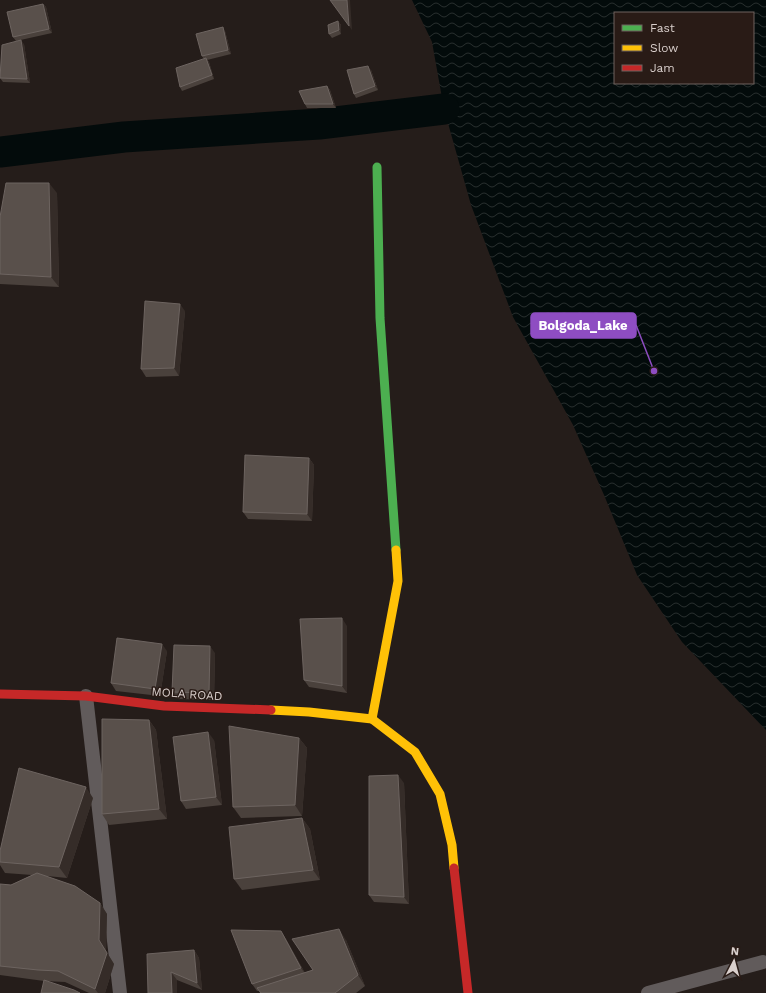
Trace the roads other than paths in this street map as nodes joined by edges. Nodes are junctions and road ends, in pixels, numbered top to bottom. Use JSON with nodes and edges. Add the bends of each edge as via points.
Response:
{"nodes":[{"id":1,"x":377,"y":167,"type":"dead end"},
{"id":2,"x":0,"y":694,"type":"edge"},
{"id":3,"x":86,"y":696,"type":"junction"},
{"id":4,"x":372,"y":720,"type":"junction"},
{"id":5,"x":763,"y":962,"type":"dead end"},
{"id":6,"x":120,"y":993,"type":"edge"},
{"id":7,"x":468,"y":993,"type":"edge"},
{"id":8,"x":648,"y":993,"type":"edge"}],
"edges":[{"from":1,"to":4,"type":"street","via":[[380,318],[398,581]]},
{"from":2,"to":3,"type":"street","name":"MOLA ROAD"},
{"from":3,"to":4,"type":"street","name":"MOLA ROAD","via":[[164,706],[309,712]]},
{"from":3,"to":6,"type":"lane"},
{"from":4,"to":7,"type":"street","via":[[415,752],[440,794],[452,845]]},
{"from":5,"to":8,"type":"lane"}]}
